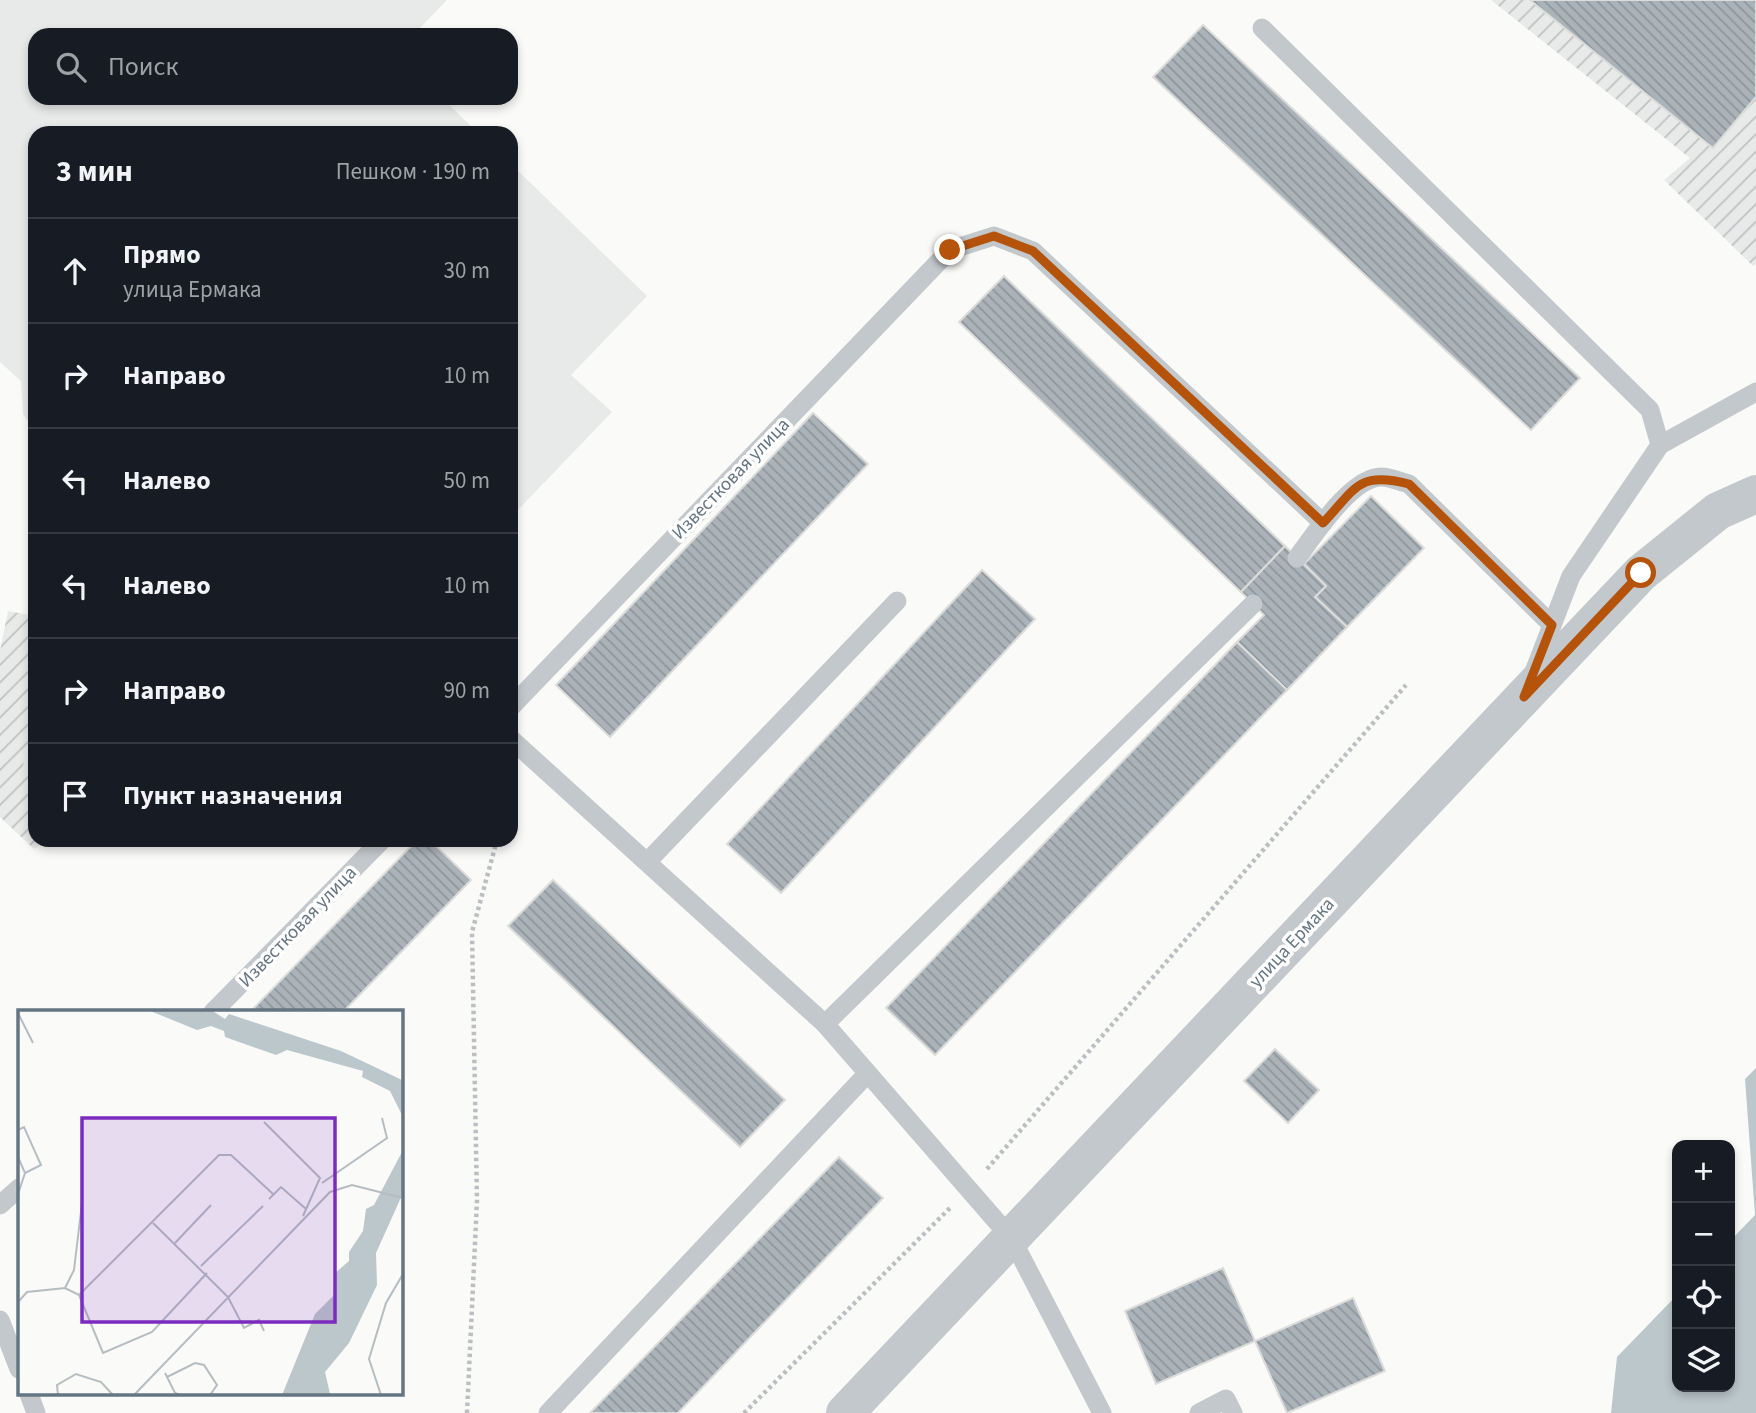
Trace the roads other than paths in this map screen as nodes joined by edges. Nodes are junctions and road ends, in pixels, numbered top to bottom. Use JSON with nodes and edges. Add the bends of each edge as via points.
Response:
{"nodes":[{"id":1,"x":1262,"y":27,"type":"dead end"},
{"id":2,"x":1756,"y":392,"type":"edge"},
{"id":3,"x":1660,"y":445,"type":"junction"},
{"id":4,"x":1756,"y":494,"type":"edge"},
{"id":5,"x":1323,"y":523,"type":"junction"},
{"id":6,"x":1297,"y":558,"type":"dead end"},
{"id":7,"x":897,"y":601,"type":"dead end"},
{"id":8,"x":1252,"y":604,"type":"dead end"},
{"id":9,"x":1552,"y":625,"type":"junction"},
{"id":10,"x":1524,"y":697,"type":"junction"},
{"id":11,"x":518,"y":700,"type":"edge"},
{"id":12,"x":518,"y":745,"type":"edge"},
{"id":13,"x":375,"y":847,"type":"edge"},
{"id":14,"x":646,"y":862,"type":"junction"},
{"id":15,"x":215,"y":1010,"type":"edge"},
{"id":16,"x":825,"y":1024,"type":"junction"},
{"id":17,"x":867,"y":1074,"type":"junction"},
{"id":18,"x":18,"y":1189,"type":"edge"},
{"id":19,"x":0,"y":1205,"type":"edge"},
{"id":20,"x":1012,"y":1239,"type":"junction"},
{"id":21,"x":0,"y":1320,"type":"edge"},
{"id":22,"x":18,"y":1366,"type":"edge"},
{"id":23,"x":30,"y":1396,"type":"edge"},
{"id":24,"x":36,"y":1413,"type":"edge"},
{"id":25,"x":548,"y":1413,"type":"edge"},
{"id":26,"x":845,"y":1413,"type":"edge"},
{"id":27,"x":1102,"y":1413,"type":"edge"},
{"id":28,"x":1199,"y":1413,"type":"edge"},
{"id":29,"x":1233,"y":1413,"type":"edge"}],
"edges":[{"from":1,"to":3,"type":"lane","via":[[1650,410]]},
{"from":2,"to":3,"type":"lane"},
{"from":3,"to":9,"type":"lane","via":[[1571,576]]},
{"from":4,"to":10,"type":"street","name":"улица Ермака","via":[[1718,511],[1641,573]]},
{"from":5,"to":6,"type":"lane"},
{"from":5,"to":9,"type":"lane","via":[[1363,481],[1382,477],[1409,484]]},
{"from":5,"to":11,"type":"lane","name":"Известковая улица","via":[[1033,251],[994,236],[950,250]]},
{"from":7,"to":14,"type":"lane"},
{"from":8,"to":16,"type":"lane"},
{"from":9,"to":10,"type":"lane"},
{"from":10,"to":20,"type":"street","name":"улица Ермака"},
{"from":12,"to":14,"type":"lane"},
{"from":13,"to":15,"type":"lane","name":"Известковая улица"},
{"from":14,"to":16,"type":"lane"},
{"from":16,"to":17,"type":"lane"},
{"from":17,"to":20,"type":"lane"},
{"from":17,"to":25,"type":"lane"},
{"from":18,"to":19,"type":"lane"},
{"from":20,"to":26,"type":"street","name":"улица Ермака"},
{"from":20,"to":27,"type":"lane"},
{"from":21,"to":22,"type":"lane"},
{"from":23,"to":24,"type":"lane"},
{"from":28,"to":29,"type":"lane","via":[[1226,1399]]}]}
